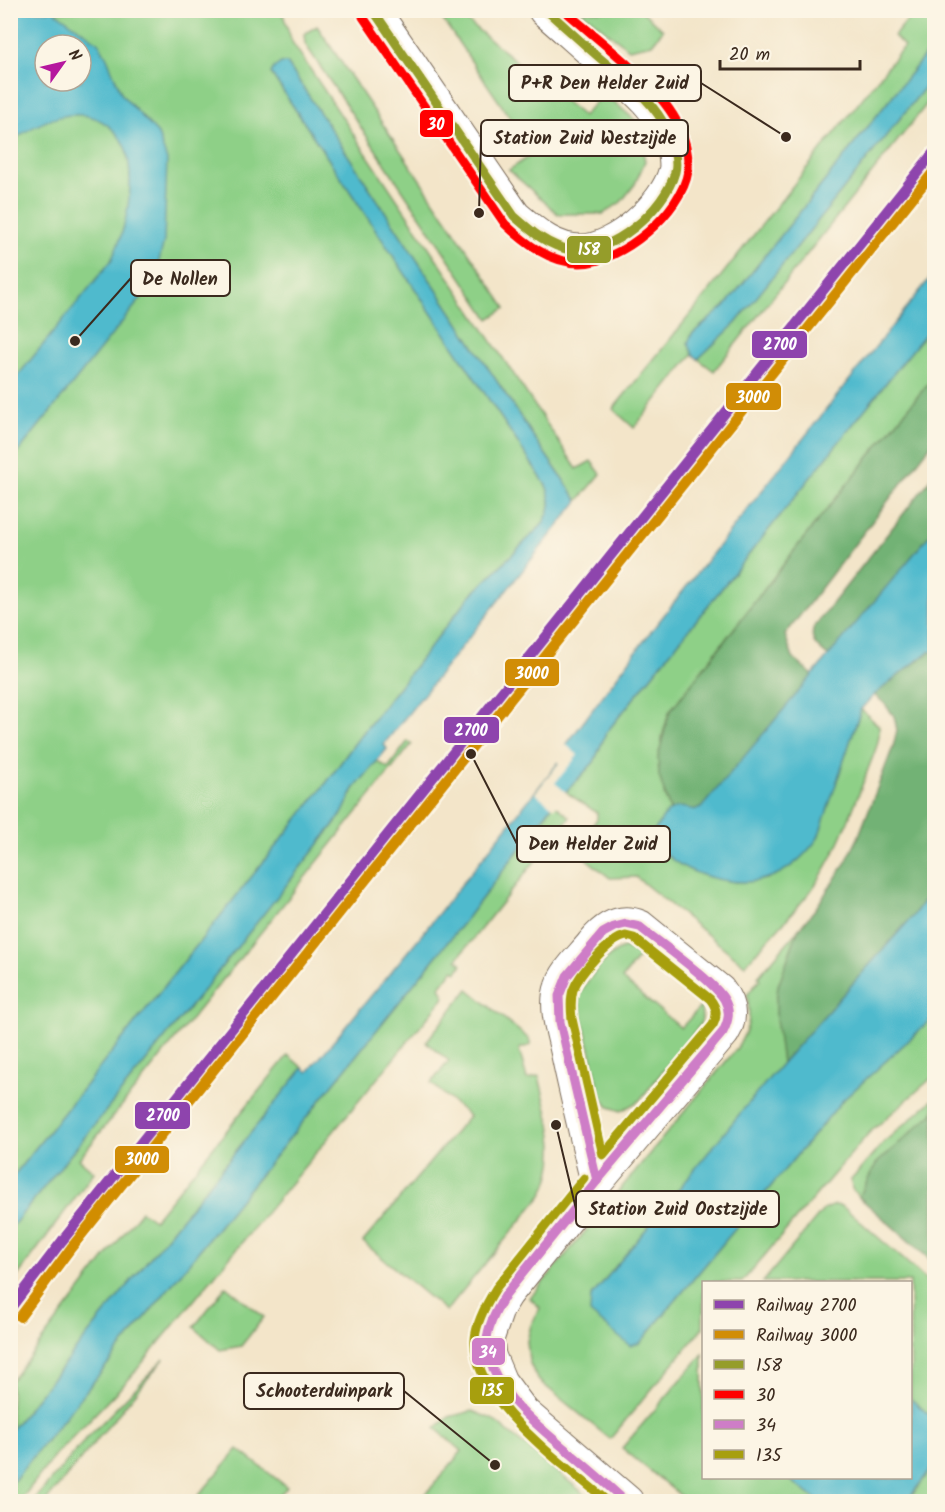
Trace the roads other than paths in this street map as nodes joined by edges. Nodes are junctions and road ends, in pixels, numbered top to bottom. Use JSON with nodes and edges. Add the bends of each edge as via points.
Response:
{"nodes":[{"id":1,"x":373,"y":10,"type":"edge"},
{"id":2,"x":545,"y":10,"type":"edge"},
{"id":3,"x":597,"y":1180,"type":"junction"},
{"id":4,"x":627,"y":1502,"type":"edge"}],
"edges":[{"from":1,"to":2,"type":"street","via":[[514,216],[556,247],[582,251],[604,246],[624,235],[651,212],[675,171],[673,146],[663,120],[641,94]]},
{"from":3,"to":3,"type":"street","via":[[729,1021],[729,1009],[719,991],[630,923],[604,932],[566,977],[559,997],[581,1119]]},
{"from":3,"to":4,"type":"street","via":[[506,1294],[487,1339],[500,1383],[523,1413]]}]}
